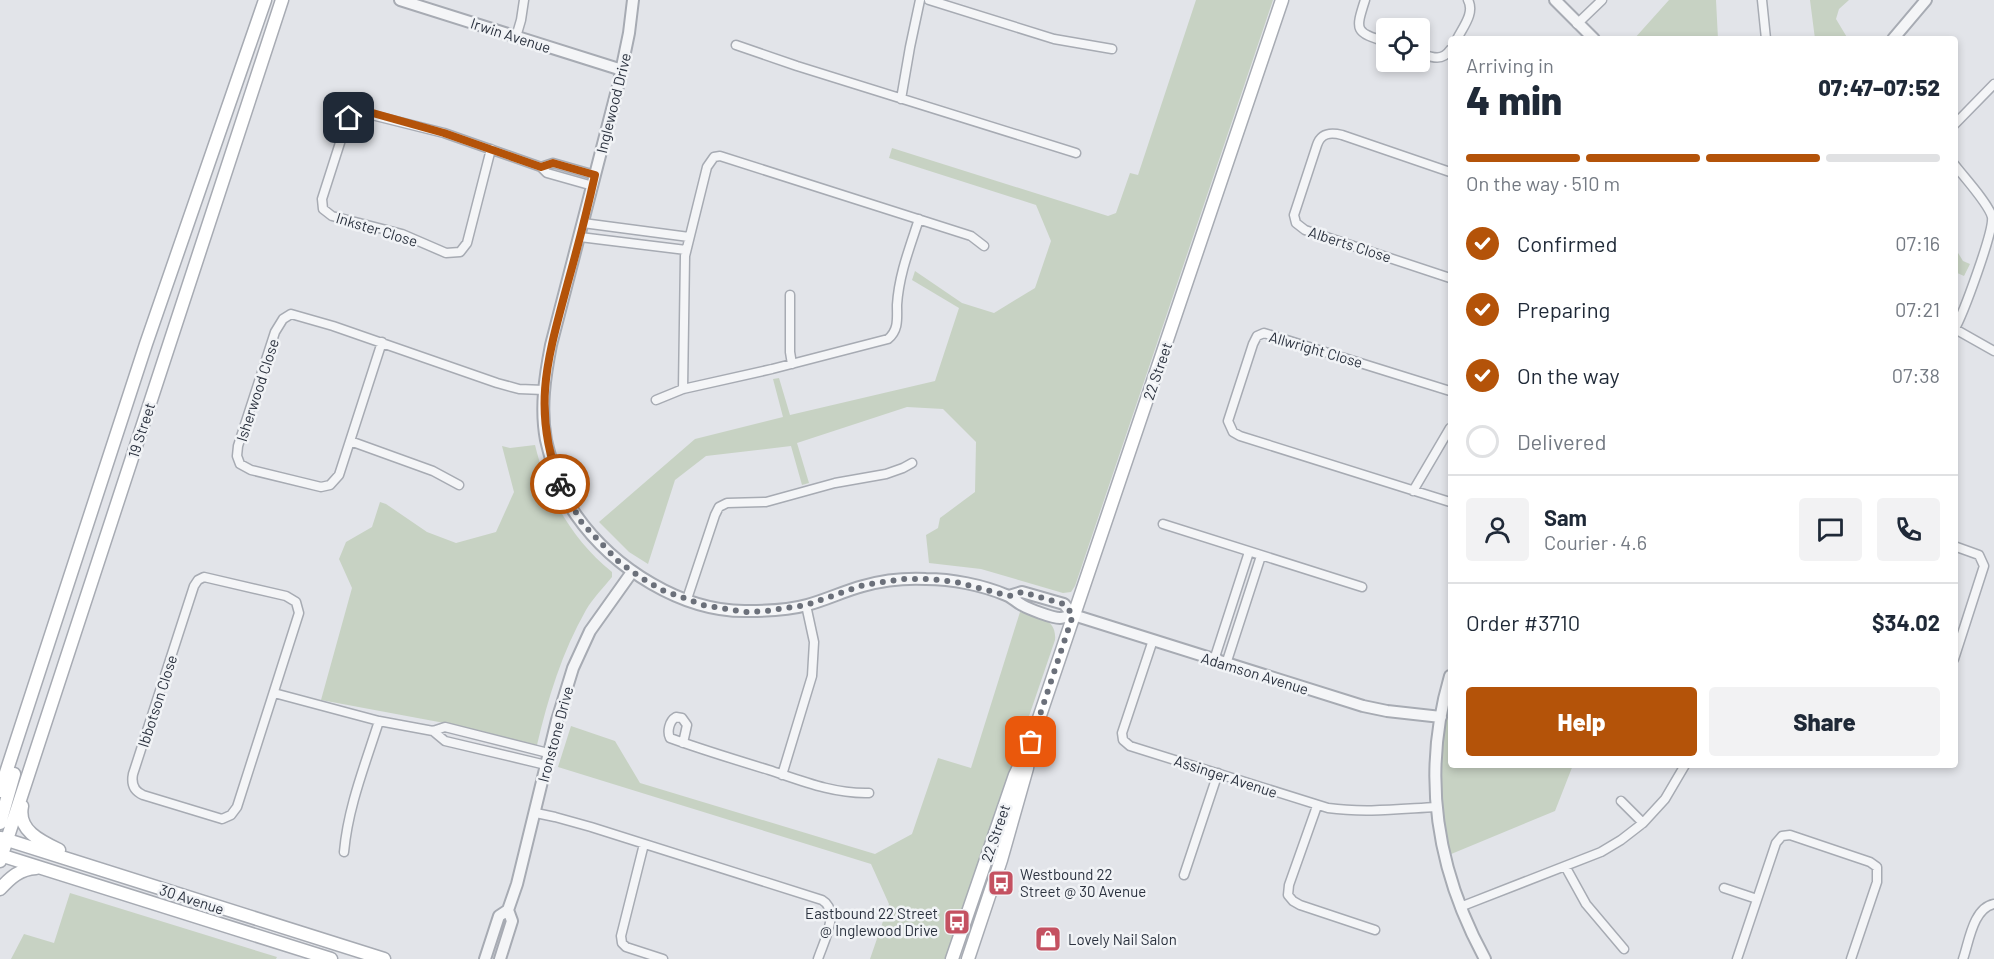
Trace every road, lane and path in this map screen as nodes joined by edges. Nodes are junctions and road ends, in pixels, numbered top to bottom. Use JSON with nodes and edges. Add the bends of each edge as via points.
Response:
{"nodes":[{"id":1,"x":265,"y":0,"type":"edge"},
{"id":2,"x":282,"y":0,"type":"edge"},
{"id":3,"x":400,"y":0,"type":"edge"},
{"id":4,"x":524,"y":0,"type":"edge"},
{"id":5,"x":633,"y":0,"type":"edge"},
{"id":6,"x":920,"y":0,"type":"edge"},
{"id":7,"x":929,"y":0,"type":"edge"},
{"id":8,"x":1282,"y":0,"type":"edge"},
{"id":9,"x":1365,"y":0,"type":"edge"},
{"id":10,"x":1468,"y":0,"type":"edge"},
{"id":11,"x":1555,"y":0,"type":"edge"},
{"id":12,"x":1602,"y":0,"type":"edge"},
{"id":13,"x":1762,"y":0,"type":"edge"},
{"id":14,"x":1926,"y":0,"type":"edge"},
{"id":15,"x":1577,"y":24,"type":"junction"},
{"id":16,"x":516,"y":36,"type":"junction"},
{"id":17,"x":1458,"y":36,"type":"edge"},
{"id":18,"x":1591,"y":36,"type":"edge"},
{"id":19,"x":1766,"y":36,"type":"edge"},
{"id":20,"x":1896,"y":36,"type":"edge"},
{"id":21,"x":1376,"y":38,"type":"edge"},
{"id":22,"x":736,"y":45,"type":"dead end"},
{"id":23,"x":1112,"y":49,"type":"dead end"},
{"id":24,"x":1448,"y":54,"type":"edge"},
{"id":25,"x":1430,"y":56,"type":"edge"},
{"id":26,"x":622,"y":70,"type":"junction"},
{"id":27,"x":1994,"y":84,"type":"edge"},
{"id":28,"x":902,"y":99,"type":"junction"},
{"id":29,"x":1958,"y":121,"type":"edge"},
{"id":30,"x":491,"y":149,"type":"junction"},
{"id":31,"x":1076,"y":153,"type":"dead end"},
{"id":32,"x":541,"y":167,"type":"junction"},
{"id":33,"x":1958,"y":169,"type":"edge"},
{"id":34,"x":1448,"y":171,"type":"edge"},
{"id":35,"x":595,"y":175,"type":"junction"},
{"id":36,"x":592,"y":186,"type":"junction"},
{"id":37,"x":919,"y":219,"type":"junction"},
{"id":38,"x":583,"y":223,"type":"junction"},
{"id":39,"x":580,"y":237,"type":"junction"},
{"id":40,"x":689,"y":237,"type":"junction"},
{"id":41,"x":984,"y":246,"type":"dead end"},
{"id":42,"x":686,"y":250,"type":"junction"},
{"id":43,"x":1448,"y":277,"type":"edge"},
{"id":44,"x":790,"y":295,"type":"dead end"},
{"id":45,"x":1958,"y":322,"type":"edge"},
{"id":46,"x":1958,"y":332,"type":"edge"},
{"id":47,"x":382,"y":342,"type":"junction"},
{"id":48,"x":1994,"y":351,"type":"edge"},
{"id":49,"x":792,"y":364,"type":"junction"},
{"id":50,"x":683,"y":389,"type":"junction"},
{"id":51,"x":1448,"y":389,"type":"edge"},
{"id":52,"x":544,"y":390,"type":"junction"},
{"id":53,"x":656,"y":400,"type":"dead end"},
{"id":54,"x":1448,"y":431,"type":"edge"},
{"id":55,"x":350,"y":441,"type":"junction"},
{"id":56,"x":912,"y":463,"type":"dead end"},
{"id":57,"x":459,"y":485,"type":"dead end"},
{"id":58,"x":1413,"y":491,"type":"junction"},
{"id":59,"x":1448,"y":501,"type":"edge"},
{"id":60,"x":1163,"y":524,"type":"dead end"},
{"id":61,"x":1958,"y":547,"type":"edge"},
{"id":62,"x":1249,"y":552,"type":"junction"},
{"id":63,"x":1261,"y":555,"type":"junction"},
{"id":64,"x":632,"y":572,"type":"junction"},
{"id":65,"x":1362,"y":587,"type":"dead end"},
{"id":66,"x":687,"y":599,"type":"junction"},
{"id":67,"x":63,"y":600,"type":"junction"},
{"id":68,"x":806,"y":605,"type":"junction"},
{"id":69,"x":1073,"y":615,"type":"junction"},
{"id":70,"x":1153,"y":640,"type":"junction"},
{"id":71,"x":1958,"y":647,"type":"edge"},
{"id":72,"x":1214,"y":660,"type":"junction"},
{"id":73,"x":1226,"y":663,"type":"junction"},
{"id":74,"x":1448,"y":685,"type":"edge"},
{"id":75,"x":274,"y":693,"type":"junction"},
{"id":76,"x":1441,"y":717,"type":"junction"},
{"id":77,"x":379,"y":721,"type":"junction"},
{"id":78,"x":433,"y":731,"type":"junction"},
{"id":79,"x":1031,"y":742,"type":"junction"},
{"id":80,"x":683,"y":743,"type":"dead end"},
{"id":81,"x":548,"y":753,"type":"junction"},
{"id":82,"x":546,"y":765,"type":"junction"},
{"id":83,"x":30,"y":766,"type":"junction"},
{"id":84,"x":1683,"y":768,"type":"edge"},
{"id":85,"x":1218,"y":773,"type":"junction"},
{"id":86,"x":782,"y":775,"type":"junction"},
{"id":87,"x":0,"y":791,"type":"edge"},
{"id":88,"x":869,"y":793,"type":"dead end"},
{"id":89,"x":1621,"y":801,"type":"dead end"},
{"id":90,"x":1317,"y":806,"type":"junction"},
{"id":91,"x":1436,"y":807,"type":"junction"},
{"id":92,"x":536,"y":813,"type":"junction"},
{"id":93,"x":0,"y":823,"type":"edge"},
{"id":94,"x":1643,"y":823,"type":"junction"},
{"id":95,"x":4,"y":839,"type":"edge"},
{"id":96,"x":644,"y":844,"type":"junction"},
{"id":97,"x":344,"y":852,"type":"dead end"},
{"id":98,"x":0,"y":856,"type":"edge"},
{"id":99,"x":40,"y":867,"type":"junction"},
{"id":100,"x":92,"y":867,"type":"junction"},
{"id":101,"x":1565,"y":867,"type":"junction"},
{"id":102,"x":1184,"y":875,"type":"dead end"},
{"id":103,"x":1724,"y":888,"type":"dead end"},
{"id":104,"x":0,"y":889,"type":"edge"},
{"id":105,"x":1757,"y":899,"type":"junction"},
{"id":106,"x":1994,"y":904,"type":"edge"},
{"id":107,"x":1460,"y":907,"type":"junction"},
{"id":108,"x":508,"y":910,"type":"junction"},
{"id":109,"x":1375,"y":930,"type":"dead end"},
{"id":110,"x":1624,"y":949,"type":"dead end"},
{"id":111,"x":331,"y":959,"type":"edge"},
{"id":112,"x":384,"y":959,"type":"edge"},
{"id":113,"x":485,"y":959,"type":"edge"},
{"id":114,"x":500,"y":959,"type":"edge"},
{"id":115,"x":663,"y":959,"type":"edge"},
{"id":116,"x":818,"y":959,"type":"edge"},
{"id":117,"x":952,"y":959,"type":"edge"},
{"id":118,"x":968,"y":959,"type":"edge"},
{"id":119,"x":1485,"y":959,"type":"edge"},
{"id":120,"x":1737,"y":959,"type":"edge"},
{"id":121,"x":1851,"y":959,"type":"edge"},
{"id":122,"x":1963,"y":959,"type":"edge"}],
"edges":[{"from":1,"to":67,"type":"main road","name":"19 Street","via":[[142,355]]},
{"from":2,"to":83,"type":"main road","name":"19 Street"},
{"from":3,"to":16,"type":"street","name":"Irwin Avenue"},
{"from":4,"to":16,"type":"street"},
{"from":5,"to":26,"type":"street","name":"Inglewood Drive"},
{"from":6,"to":28,"type":"street"},
{"from":7,"to":23,"type":"street","via":[[1054,39]]},
{"from":8,"to":69,"type":"main road","name":"22 Street"},
{"from":9,"to":21,"type":"street","via":[[1359,28]]},
{"from":10,"to":17,"type":"street","via":[[1470,13]]},
{"from":11,"to":15,"type":"street"},
{"from":12,"to":15,"type":"street"},
{"from":13,"to":19,"type":"street"},
{"from":14,"to":20,"type":"street"},
{"from":15,"to":18,"type":"street"},
{"from":16,"to":26,"type":"street","name":"Irwin Avenue"},
{"from":22,"to":28,"type":"street"},
{"from":24,"to":25,"type":"street","via":[[1439,58]]},
{"from":26,"to":35,"type":"street","name":"Inglewood Drive"},
{"from":27,"to":29,"type":"street"},
{"from":28,"to":31,"type":"street"},
{"from":30,"to":30,"type":"street","name":"Inkster Close","via":[[369,112],[356,112],[346,124],[322,199],[323,209],[328,214],[402,234],[446,252],[460,252],[467,243]]},
{"from":30,"to":32,"type":"street","name":"Inkster Close"},
{"from":32,"to":35,"type":"street","name":"Inkster Close","via":[[553,163]]},
{"from":32,"to":36,"type":"street","name":"Inkster Close","via":[[547,173]]},
{"from":33,"to":45,"type":"street","via":[[1992,218]]},
{"from":34,"to":43,"type":"street","name":"Alberts Close","via":[[1342,135],[1327,134],[1318,140],[1294,215],[1296,223],[1305,230]]},
{"from":35,"to":36,"type":"street","name":"Inglewood Drive"},
{"from":36,"to":38,"type":"street","name":"Inglewood Drive"},
{"from":37,"to":40,"type":"street","via":[[720,156],[714,157],[707,168]]},
{"from":37,"to":41,"type":"street","via":[[972,236]]},
{"from":37,"to":49,"type":"street","via":[[902,269],[894,335]]},
{"from":38,"to":39,"type":"street","name":"Inglewood Drive"},
{"from":38,"to":40,"type":"street"},
{"from":39,"to":42,"type":"street"},
{"from":39,"to":52,"type":"street","name":"Inglewood Drive","via":[[551,345]]},
{"from":40,"to":42,"type":"street"},
{"from":42,"to":50,"type":"street"},
{"from":44,"to":49,"type":"street"},
{"from":46,"to":48,"type":"street"},
{"from":47,"to":52,"type":"street","name":"Isherwood Close","via":[[508,387]]},
{"from":47,"to":55,"type":"street","name":"Isherwood Close"},
{"from":47,"to":55,"type":"street","name":"Isherwood Close","via":[[288,315],[275,332],[237,456],[247,468],[325,486],[337,479]]},
{"from":49,"to":50,"type":"street"},
{"from":50,"to":53,"type":"street"},
{"from":51,"to":58,"type":"street","name":"Allwright Close","via":[[1269,333],[1260,334],[1253,344],[1228,417],[1233,432]]},
{"from":52,"to":64,"type":"street","name":"Inglewood Drive","via":[[546,438],[562,490],[582,523]]},
{"from":54,"to":58,"type":"street"},
{"from":55,"to":57,"type":"street","via":[[433,471]]},
{"from":56,"to":66,"type":"street","via":[[886,474],[785,498],[723,505],[715,515]]},
{"from":58,"to":59,"type":"street","name":"Allwright Close"},
{"from":60,"to":62,"type":"street"},
{"from":61,"to":71,"type":"street","via":[[1979,555],[1984,566]]},
{"from":62,"to":63,"type":"street"},
{"from":62,"to":72,"type":"street"},
{"from":63,"to":65,"type":"street"},
{"from":63,"to":73,"type":"street"},
{"from":64,"to":66,"type":"street","name":"Inglewood Drive"},
{"from":64,"to":81,"type":"street","name":"Ironstone Drive","via":[[598,617],[581,648]]},
{"from":66,"to":68,"type":"street","name":"Inglewood Drive","via":[[745,612]]},
{"from":67,"to":87,"type":"main road","name":"19 Street"},
{"from":67,"to":93,"type":"main road"},
{"from":68,"to":69,"type":"street","name":"Inglewood Drive","via":[[864,585],[903,579],[956,582],[1009,596],[1059,618]]},
{"from":68,"to":86,"type":"street","via":[[813,642],[812,676]]},
{"from":69,"to":70,"type":"street","name":"Adamson Avenue"},
{"from":69,"to":79,"type":"main road","name":"22 Street"},
{"from":70,"to":72,"type":"street","name":"Adamson Avenue"},
{"from":70,"to":85,"type":"street","name":"Assinger Avenue","via":[[1124,724],[1123,740],[1130,746]]},
{"from":72,"to":73,"type":"street","name":"Adamson Avenue"},
{"from":73,"to":76,"type":"street","name":"Adamson Avenue","via":[[1363,706]]},
{"from":74,"to":76,"type":"street"},
{"from":75,"to":75,"type":"street","name":"Ibbotson Close","via":[[237,807],[227,818],[136,790],[133,774],[198,580],[208,578],[286,596],[296,602],[299,613]]},
{"from":75,"to":77,"type":"street"},
{"from":76,"to":91,"type":"street"},
{"from":77,"to":78,"type":"street"},
{"from":77,"to":97,"type":"street","via":[[352,803]]},
{"from":78,"to":81,"type":"street","via":[[445,727]]},
{"from":78,"to":82,"type":"street","via":[[445,741]]},
{"from":79,"to":117,"type":"main road","name":"22 Street","via":[[1015,775]]},
{"from":79,"to":118,"type":"main road","name":"22 Street","via":[[1001,861]]},
{"from":80,"to":86,"type":"street"},
{"from":81,"to":82,"type":"street","name":"Ironstone Drive"},
{"from":82,"to":92,"type":"street","name":"Ironstone Drive"},
{"from":83,"to":95,"type":"main road","name":"19 Street"},
{"from":83,"to":100,"type":"main road","via":[[21,812],[23,823],[41,841]]},
{"from":84,"to":94,"type":"street","via":[[1665,799]]},
{"from":85,"to":90,"type":"street","name":"Assinger Avenue"},
{"from":85,"to":102,"type":"street"},
{"from":86,"to":88,"type":"street","via":[[832,790]]},
{"from":89,"to":94,"type":"street"},
{"from":90,"to":91,"type":"street","name":"Assinger Avenue","via":[[1356,812]]},
{"from":90,"to":109,"type":"street","via":[[1288,895],[1300,905]]},
{"from":91,"to":107,"type":"street","via":[[1446,866]]},
{"from":92,"to":96,"type":"street"},
{"from":92,"to":108,"type":"street","name":"Ironstone Drive"},
{"from":94,"to":101,"type":"street","via":[[1611,846]]},
{"from":95,"to":98,"type":"main road","name":"19 Street"},
{"from":95,"to":100,"type":"main road","name":"30 Avenue"},
{"from":96,"to":115,"type":"street","via":[[622,943]]},
{"from":96,"to":116,"type":"street","via":[[827,903],[832,915]]},
{"from":98,"to":99,"type":"main road","name":"30 Avenue"},
{"from":99,"to":104,"type":"main road","via":[[14,875]]},
{"from":99,"to":111,"type":"main road","name":"30 Avenue"},
{"from":100,"to":112,"type":"main road","name":"30 Avenue"},
{"from":101,"to":107,"type":"street"},
{"from":101,"to":110,"type":"street","via":[[1586,904]]},
{"from":103,"to":105,"type":"street"},
{"from":105,"to":120,"type":"street"},
{"from":105,"to":121,"type":"street","via":[[1776,843],[1786,835],[1874,864],[1877,882]]},
{"from":106,"to":122,"type":"street","via":[[1980,912]]},
{"from":107,"to":119,"type":"street"},
{"from":108,"to":113,"type":"street","name":"Ironstone Drive","via":[[499,916]]},
{"from":108,"to":114,"type":"street","name":"Ironstone Drive","via":[[512,921]]}]}
